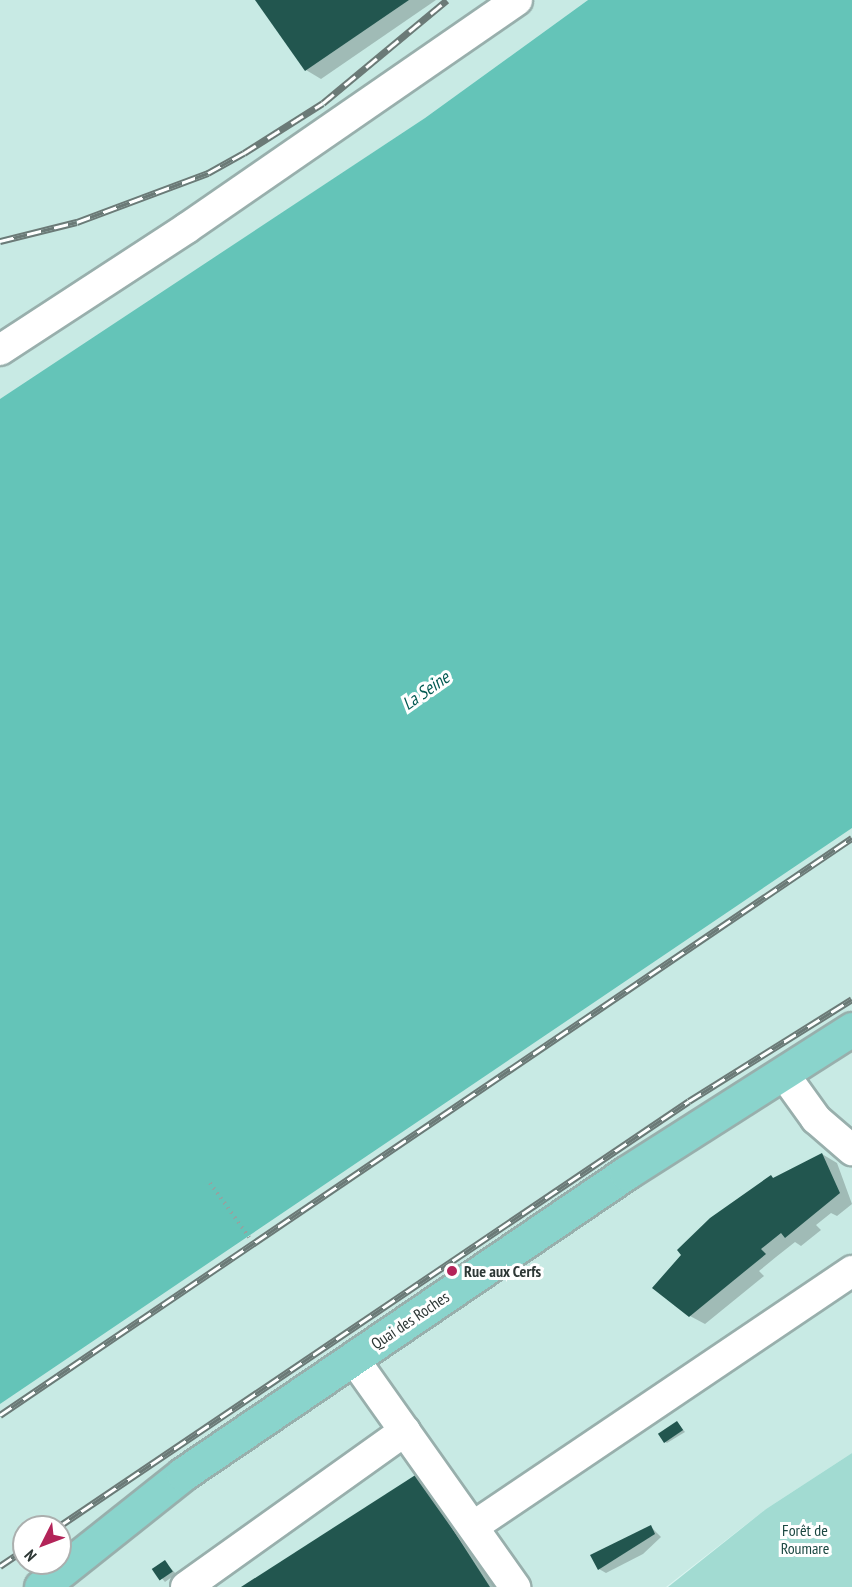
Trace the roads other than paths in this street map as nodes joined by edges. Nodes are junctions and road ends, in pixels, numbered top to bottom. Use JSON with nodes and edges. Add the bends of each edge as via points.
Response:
{"nodes":[{"id":1,"x":517,"y":0,"type":"edge"},
{"id":2,"x":0,"y":350,"type":"edge"},
{"id":3,"x":852,"y":1029,"type":"edge"},
{"id":4,"x":783,"y":1073,"type":"junction"},
{"id":5,"x":852,"y":1150,"type":"edge"},
{"id":6,"x":852,"y":1271,"type":"edge"},
{"id":7,"x":353,"y":1358,"type":"junction"},
{"id":8,"x":405,"y":1431,"type":"junction"},
{"id":9,"x":474,"y":1526,"type":"junction"},
{"id":10,"x":41,"y":1587,"type":"edge"},
{"id":11,"x":186,"y":1587,"type":"edge"},
{"id":12,"x":515,"y":1587,"type":"edge"}],
"edges":[{"from":1,"to":2,"type":"lane","via":[[187,228]]},
{"from":3,"to":4,"type":"main road","name":"Quai des Roches"},
{"from":4,"to":5,"type":"lane","via":[[809,1112]]},
{"from":4,"to":7,"type":"main road","name":"Quai des Roches","via":[[626,1173]]},
{"from":6,"to":9,"type":"lane"},
{"from":7,"to":8,"type":"lane"},
{"from":7,"to":10,"type":"main road","name":"Quai des Roches","via":[[169,1484]]},
{"from":8,"to":9,"type":"lane"},
{"from":8,"to":11,"type":"lane"},
{"from":9,"to":12,"type":"lane"}]}
